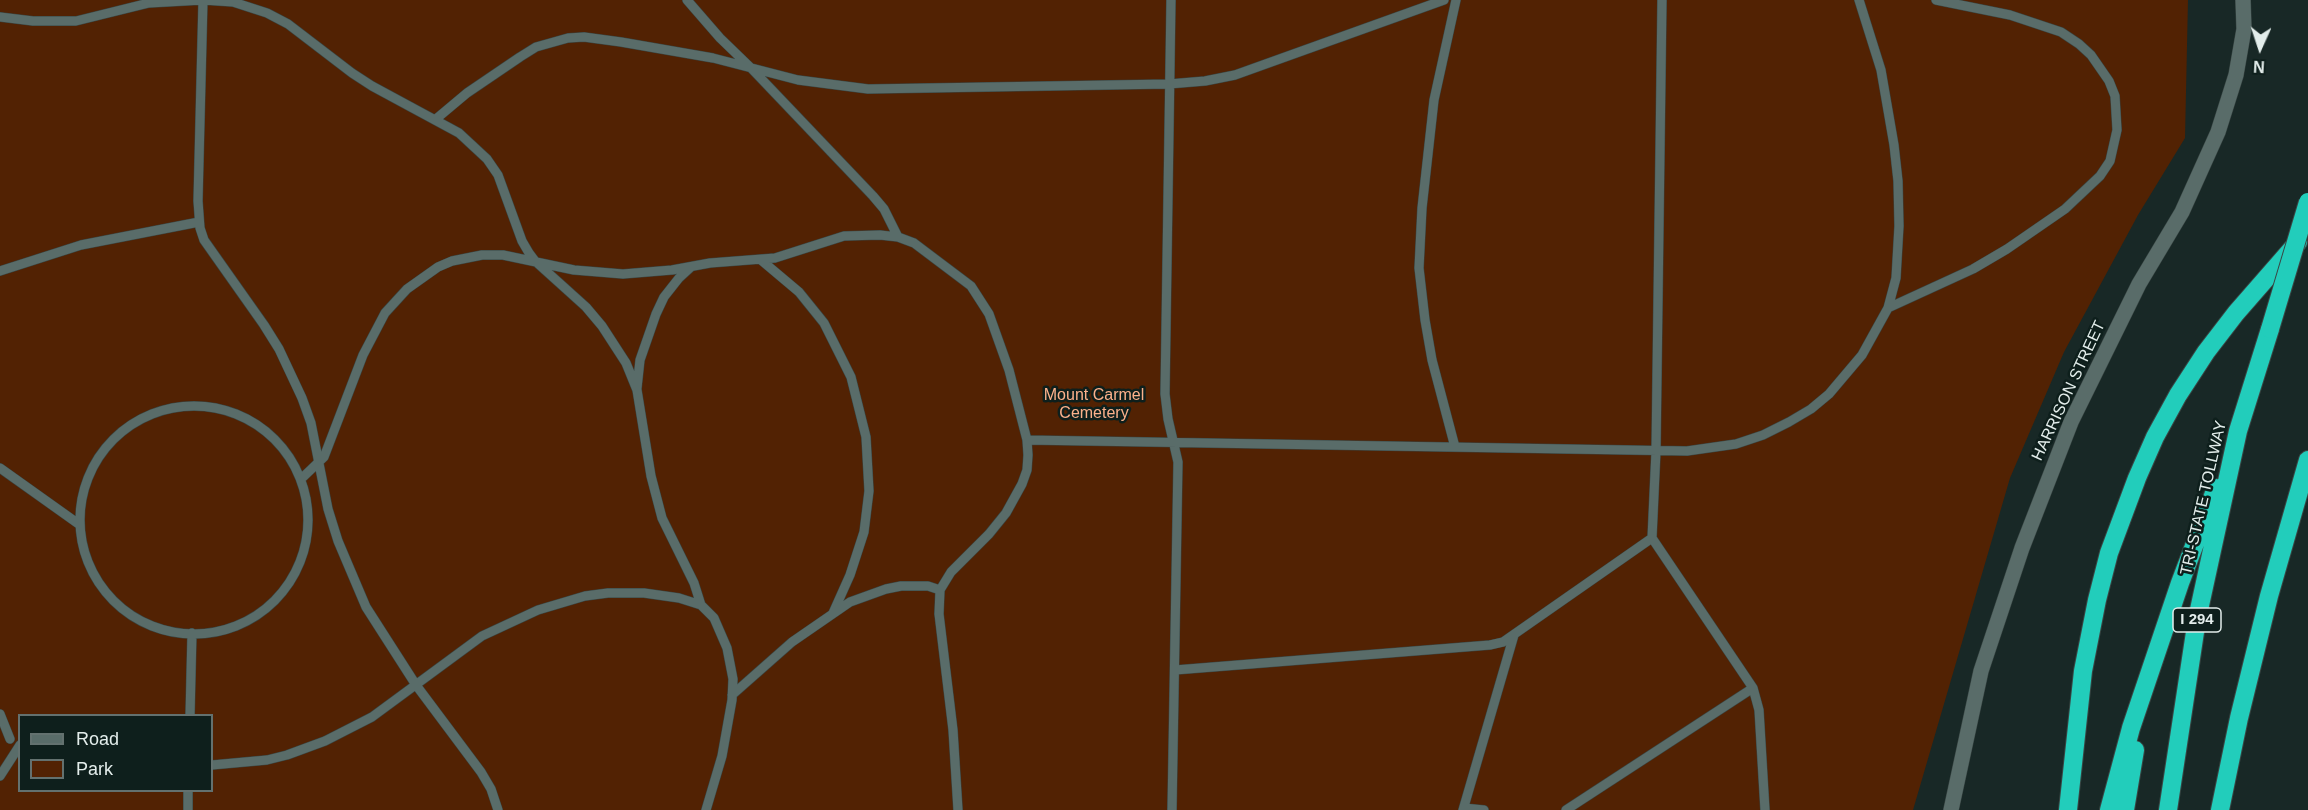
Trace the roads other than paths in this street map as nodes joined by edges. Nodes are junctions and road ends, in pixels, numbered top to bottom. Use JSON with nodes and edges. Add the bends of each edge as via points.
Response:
{"nodes":[{"id":1,"x":203,"y":0,"type":"edge"},
{"id":2,"x":687,"y":0,"type":"edge"},
{"id":3,"x":1171,"y":0,"type":"edge"},
{"id":4,"x":1444,"y":0,"type":"edge"},
{"id":5,"x":1456,"y":0,"type":"edge"},
{"id":6,"x":1662,"y":0,"type":"edge"},
{"id":7,"x":1859,"y":0,"type":"edge"},
{"id":8,"x":1936,"y":0,"type":"edge"},
{"id":9,"x":2243,"y":0,"type":"edge"},
{"id":10,"x":0,"y":16,"type":"edge"},
{"id":11,"x":751,"y":68,"type":"junction"},
{"id":12,"x":1169,"y":84,"type":"junction"},
{"id":13,"x":436,"y":118,"type":"junction"},
{"id":14,"x":2308,"y":202,"type":"edge"},
{"id":15,"x":199,"y":222,"type":"junction"},
{"id":16,"x":2308,"y":232,"type":"edge"},
{"id":17,"x":898,"y":237,"type":"junction"},
{"id":18,"x":762,"y":260,"type":"junction"},
{"id":19,"x":535,"y":261,"type":"junction"},
{"id":20,"x":691,"y":267,"type":"junction"},
{"id":21,"x":0,"y":271,"type":"edge"},
{"id":22,"x":1888,"y":308,"type":"junction"},
{"id":23,"x":637,"y":390,"type":"junction"},
{"id":24,"x":2238,"y":431,"type":"junction"},
{"id":25,"x":1027,"y":440,"type":"junction"},
{"id":26,"x":1175,"y":442,"type":"junction"},
{"id":27,"x":1455,"y":447,"type":"junction"},
{"id":28,"x":1656,"y":451,"type":"junction"},
{"id":29,"x":2308,"y":460,"type":"edge"},
{"id":30,"x":319,"y":464,"type":"junction"},
{"id":31,"x":0,"y":468,"type":"edge"},
{"id":32,"x":301,"y":479,"type":"junction"},
{"id":33,"x":80,"y":525,"type":"junction"},
{"id":34,"x":1652,"y":538,"type":"junction"},
{"id":35,"x":940,"y":590,"type":"junction"},
{"id":36,"x":702,"y":605,"type":"junction"},
{"id":37,"x":833,"y":613,"type":"junction"},
{"id":38,"x":192,"y":633,"type":"junction"},
{"id":39,"x":1514,"y":635,"type":"junction"},
{"id":40,"x":2154,"y":660,"type":"junction"},
{"id":41,"x":1175,"y":670,"type":"junction"},
{"id":42,"x":416,"y":686,"type":"junction"},
{"id":43,"x":1753,"y":688,"type":"junction"},
{"id":44,"x":732,"y":694,"type":"junction"},
{"id":45,"x":0,"y":714,"type":"edge"},
{"id":46,"x":190,"y":714,"type":"edge"},
{"id":47,"x":12,"y":740,"type":"edge"},
{"id":48,"x":213,"y":765,"type":"edge"},
{"id":49,"x":0,"y":776,"type":"edge"},
{"id":50,"x":188,"y":792,"type":"edge"},
{"id":51,"x":1464,"y":809,"type":"edge"},
{"id":52,"x":188,"y":810,"type":"edge"},
{"id":53,"x":498,"y":810,"type":"edge"},
{"id":54,"x":706,"y":810,"type":"edge"},
{"id":55,"x":958,"y":810,"type":"edge"},
{"id":56,"x":1172,"y":810,"type":"edge"},
{"id":57,"x":1484,"y":810,"type":"edge"},
{"id":58,"x":1566,"y":810,"type":"edge"},
{"id":59,"x":1765,"y":810,"type":"edge"},
{"id":60,"x":1951,"y":810,"type":"edge"},
{"id":61,"x":2068,"y":810,"type":"edge"},
{"id":62,"x":2109,"y":810,"type":"edge"},
{"id":63,"x":2125,"y":810,"type":"edge"},
{"id":64,"x":2168,"y":810,"type":"edge"},
{"id":65,"x":2220,"y":810,"type":"edge"}],
"edges":[{"from":1,"to":10,"type":"lane","via":[[149,3],[76,21]]},
{"from":1,"to":13,"type":"lane","via":[[233,2],[267,13],[372,86]]},
{"from":1,"to":15,"type":"lane"},
{"from":2,"to":11,"type":"lane"},
{"from":3,"to":12,"type":"lane"},
{"from":4,"to":12,"type":"lane","via":[[1235,75]]},
{"from":5,"to":27,"type":"lane","via":[[1434,100],[1419,268],[1432,360]]},
{"from":6,"to":28,"type":"lane"},
{"from":7,"to":22,"type":"lane","via":[[1881,70],[1898,181],[1896,278]]},
{"from":8,"to":22,"type":"lane","via":[[2010,15],[2061,32],[2079,44],[2109,81],[2115,96],[2118,130],[2110,161],[2100,176],[2065,209],[1973,269]]},
{"from":9,"to":60,"type":"main road","name":"HARRISON STREET","via":[[2244,29],[2236,75],[2218,132],[2182,212],[2139,284],[2071,422],[2022,548],[1981,671]]},
{"from":11,"to":12,"type":"lane","via":[[798,80],[878,89]]},
{"from":11,"to":13,"type":"lane","via":[[621,42],[568,38],[536,47]]},
{"from":11,"to":17,"type":"lane","via":[[885,209]]},
{"from":12,"to":26,"type":"lane","via":[[1165,386]]},
{"from":13,"to":19,"type":"lane","via":[[459,132],[487,159],[498,175],[522,241]]},
{"from":14,"to":24,"type":"highway","name":"TRI-STATE TOLLWAY","number":"I 294","bridge":true},
{"from":15,"to":21,"type":"lane","via":[[81,245]]},
{"from":15,"to":30,"type":"lane","via":[[207,245],[264,325],[290,372],[311,423]]},
{"from":16,"to":61,"type":"highway","via":[[2206,352],[2160,429],[2137,478],[2109,553],[2097,600],[2083,671]]},
{"from":17,"to":18,"type":"lane","via":[[844,236]]},
{"from":17,"to":25,"type":"lane","via":[[914,243],[959,275],[980,299],[1003,348]]},
{"from":18,"to":20,"type":"lane"},
{"from":18,"to":37,"type":"lane","via":[[799,292],[824,323],[851,377],[864,427],[869,491],[864,532]]},
{"from":19,"to":20,"type":"lane","via":[[574,270],[623,274]]},
{"from":19,"to":23,"type":"lane","via":[[602,326],[626,363]]},
{"from":19,"to":30,"type":"lane","via":[[503,255],[467,257],[438,267],[407,289],[385,313],[363,355]]},
{"from":20,"to":23,"type":"lane","via":[[669,291],[656,314],[640,360]]},
{"from":22,"to":28,"type":"lane","via":[[1849,373],[1811,409],[1736,444]]},
{"from":23,"to":36,"type":"lane","via":[[659,508]]},
{"from":24,"to":40,"type":"highway"},
{"from":24,"to":64,"type":"highway","name":"TRI-STATE TOLLWAY","number":"I 294","via":[[2198,620]]},
{"from":25,"to":26,"type":"lane"},
{"from":25,"to":35,"type":"lane","via":[[1027,470],[1016,498]]},
{"from":26,"to":27,"type":"lane"},
{"from":26,"to":41,"type":"lane"},
{"from":27,"to":28,"type":"lane"},
{"from":28,"to":34,"type":"lane"},
{"from":29,"to":65,"type":"highway","via":[[2269,596]]},
{"from":30,"to":32,"type":"lane"},
{"from":30,"to":42,"type":"lane","via":[[331,520],[355,583]]},
{"from":31,"to":33,"type":"lane"},
{"from":32,"to":33,"type":"lane","via":[[276,440],[248,420],[202,406],[168,409],[136,422],[102,453],[83,494]]},
{"from":32,"to":38,"type":"lane","via":[[308,530],[304,553],[291,580],[272,603],[243,622],[210,633]]},
{"from":33,"to":38,"type":"lane","via":[[87,558],[111,597],[151,625]]},
{"from":34,"to":39,"type":"lane"},
{"from":34,"to":43,"type":"lane"},
{"from":35,"to":37,"type":"lane","via":[[915,585],[885,589]]},
{"from":35,"to":55,"type":"lane"},
{"from":36,"to":42,"type":"lane","via":[[679,598],[626,592],[560,603],[482,636]]},
{"from":36,"to":44,"type":"lane","via":[[714,618],[727,648]]},
{"from":37,"to":44,"type":"lane","via":[[792,642]]},
{"from":38,"to":46,"type":"lane"},
{"from":39,"to":41,"type":"lane","via":[[1490,645]]},
{"from":39,"to":51,"type":"lane"},
{"from":40,"to":62,"type":"highway"},
{"from":40,"to":63,"type":"highway"},
{"from":41,"to":56,"type":"lane"},
{"from":42,"to":48,"type":"lane","via":[[372,717],[307,749],[267,760]]},
{"from":42,"to":53,"type":"lane","via":[[482,772]]},
{"from":43,"to":58,"type":"lane"},
{"from":43,"to":59,"type":"lane","via":[[1759,710]]},
{"from":44,"to":54,"type":"lane","via":[[722,756]]},
{"from":45,"to":47,"type":"lane"},
{"from":47,"to":49,"type":"lane"},
{"from":50,"to":52,"type":"lane"},
{"from":51,"to":57,"type":"lane"}]}
